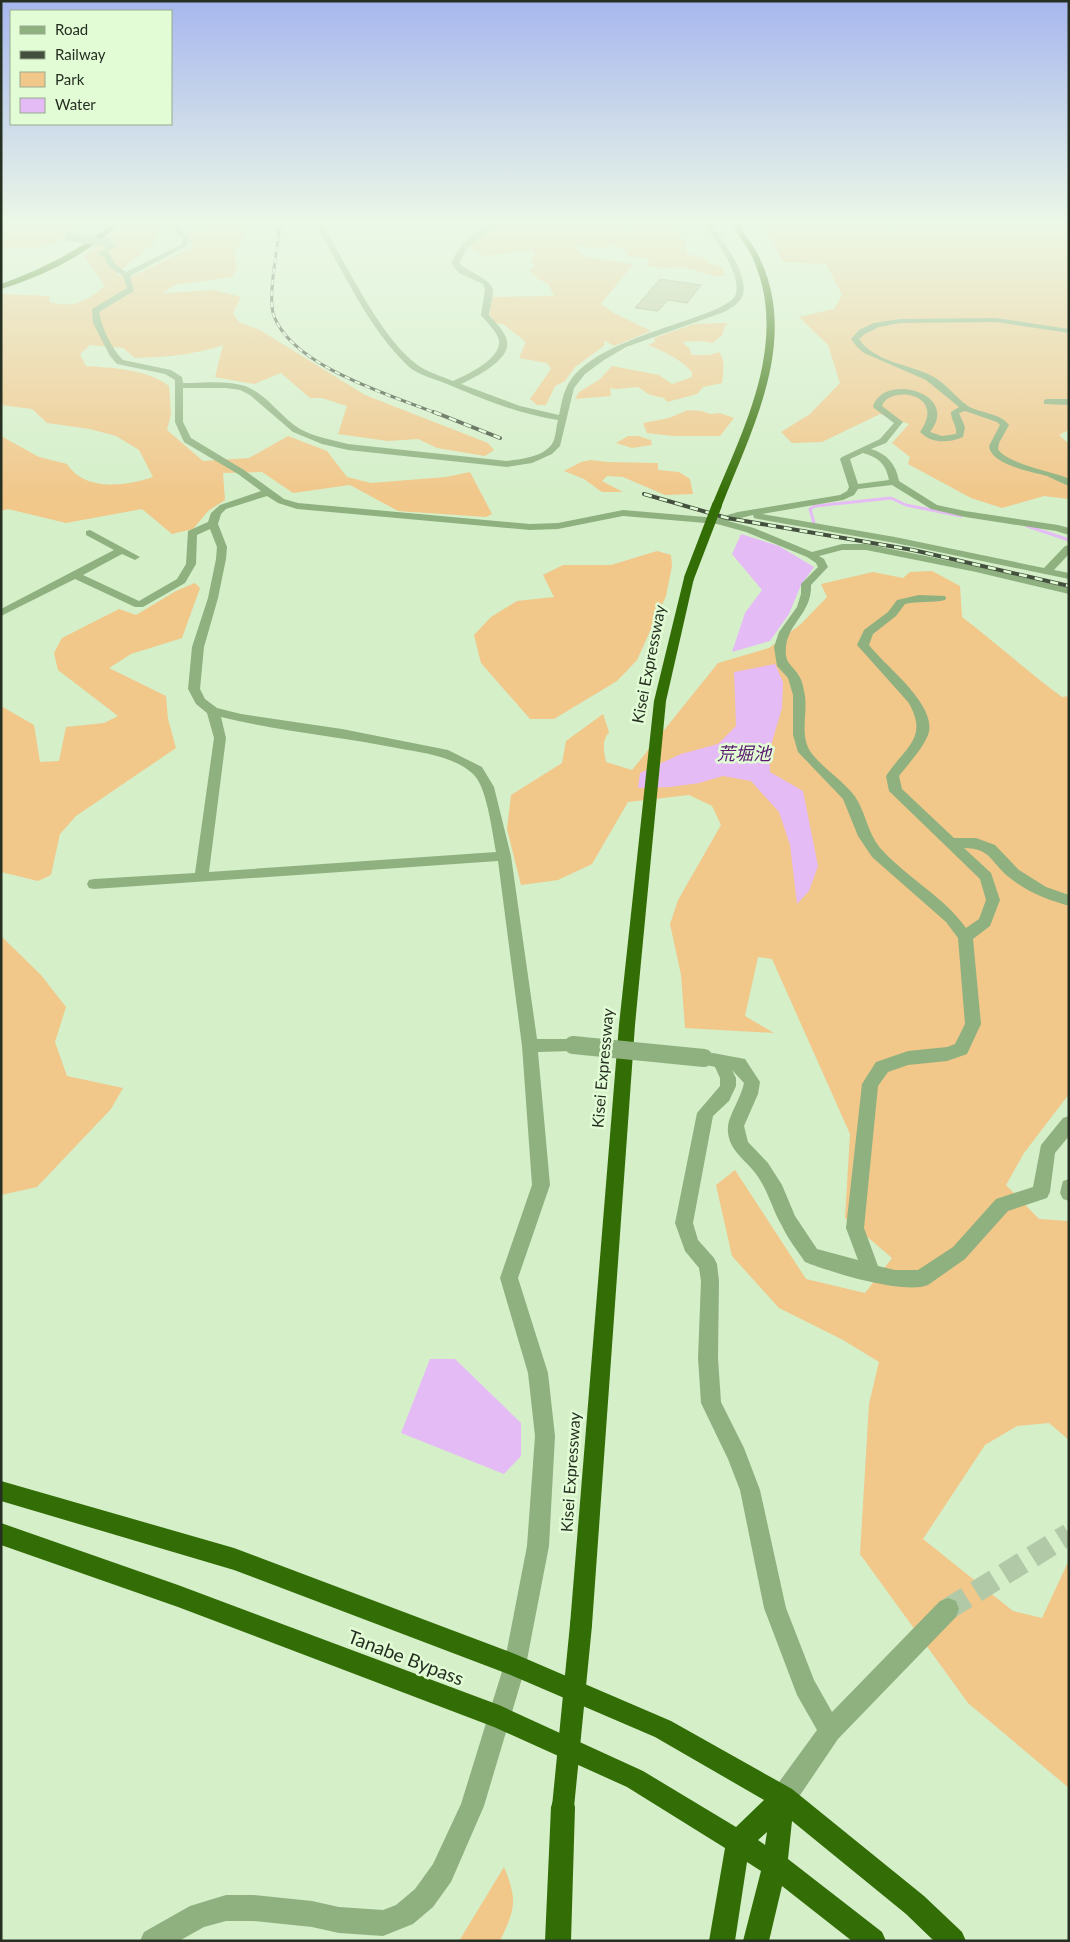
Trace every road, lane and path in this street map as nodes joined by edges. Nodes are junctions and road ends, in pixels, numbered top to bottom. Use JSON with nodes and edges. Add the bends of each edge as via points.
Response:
{"nodes":[{"id":1,"x":96,"y":316,"type":"edge"},
{"id":2,"x":373,"y":316,"type":"edge"},
{"id":3,"x":485,"y":316,"type":"edge"},
{"id":4,"x":705,"y":316,"type":"edge"},
{"id":5,"x":771,"y":316,"type":"edge"},
{"id":6,"x":1069,"y":331,"type":"edge"},
{"id":7,"x":454,"y":384,"type":"junction"},
{"id":8,"x":179,"y":386,"type":"junction"},
{"id":9,"x":1047,"y":402,"type":"dead end"},
{"id":10,"x":1069,"y":402,"type":"edge"},
{"id":11,"x":965,"y":408,"type":"junction"},
{"id":12,"x":562,"y":418,"type":"junction"},
{"id":13,"x":863,"y":450,"type":"junction"},
{"id":14,"x":894,"y":482,"type":"junction"},
{"id":15,"x":1069,"y":483,"type":"edge"},
{"id":16,"x":854,"y":487,"type":"junction"},
{"id":17,"x":268,"y":492,"type":"junction"},
{"id":18,"x":797,"y":506,"type":"junction"},
{"id":19,"x":749,"y":514,"type":"junction"},
{"id":20,"x":718,"y":521,"type":"junction"},
{"id":21,"x":213,"y":524,"type":"junction"},
{"id":22,"x":804,"y":525,"type":"junction"},
{"id":23,"x":1069,"y":532,"type":"edge"},
{"id":24,"x":90,"y":533,"type":"dead end"},
{"id":25,"x":1069,"y":548,"type":"edge"},
{"id":26,"x":122,"y":550,"type":"junction"},
{"id":27,"x":812,"y":555,"type":"junction"},
{"id":28,"x":135,"y":557,"type":"dead end"},
{"id":29,"x":1047,"y":571,"type":"junction"},
{"id":30,"x":75,"y":575,"type":"junction"},
{"id":31,"x":1069,"y":576,"type":"edge"},
{"id":32,"x":1069,"y":591,"type":"edge"},
{"id":33,"x":941,"y":598,"type":"dead end"},
{"id":34,"x":1,"y":614,"type":"edge"},
{"id":35,"x":213,"y":711,"type":"junction"},
{"id":36,"x":951,"y":843,"type":"junction"},
{"id":37,"x":504,"y":856,"type":"junction"},
{"id":38,"x":202,"y":878,"type":"junction"},
{"id":39,"x":94,"y":884,"type":"dead end"},
{"id":40,"x":1069,"y":901,"type":"edge"},
{"id":41,"x":965,"y":937,"type":"junction"},
{"id":42,"x":530,"y":1046,"type":"junction"},
{"id":43,"x":712,"y":1060,"type":"junction"},
{"id":44,"x":1068,"y":1122,"type":"edge"},
{"id":45,"x":1069,"y":1187,"type":"edge"},
{"id":46,"x":1069,"y":1193,"type":"edge"},
{"id":47,"x":872,"y":1273,"type":"junction"},
{"id":48,"x":1,"y":1491,"type":"edge"},
{"id":49,"x":1,"y":1534,"type":"edge"},
{"id":50,"x":948,"y":1608,"type":"tunnel mouth"},
{"id":51,"x":515,"y":1664,"type":"junction"},
{"id":52,"x":499,"y":1717,"type":"junction"},
{"id":53,"x":830,"y":1731,"type":"junction"},
{"id":54,"x":783,"y":1798,"type":"junction"},
{"id":55,"x":738,"y":1843,"type":"junction"},
{"id":56,"x":775,"y":1865,"type":"junction"},
{"id":57,"x":153,"y":1941,"type":"edge"},
{"id":58,"x":558,"y":1941,"type":"edge"},
{"id":59,"x":722,"y":1941,"type":"edge"},
{"id":60,"x":756,"y":1941,"type":"edge"},
{"id":61,"x":873,"y":1941,"type":"edge"},
{"id":62,"x":953,"y":1941,"type":"edge"}],
"edges":[{"from":1,"to":8,"type":"street","via":[[114,356],[120,362],[168,372],[179,379]]},
{"from":2,"to":7,"type":"street","via":[[410,364]]},
{"from":3,"to":7,"type":"street","via":[[504,344],[500,354]]},
{"from":4,"to":12,"type":"street","via":[[623,345],[601,358],[582,372],[570,388]]},
{"from":5,"to":58,"type":"highway","name":"Kisei Expressway","bridge":true,"via":[[769,364],[689,578],[660,701],[627,1025],[581,1625],[563,1807]]},
{"from":6,"to":11,"type":"street","via":[[996,320],[888,322],[857,335],[855,339],[862,349],[929,378]]},
{"from":7,"to":12,"type":"street","via":[[523,411]]},
{"from":8,"to":12,"type":"street","via":[[242,388],[253,393],[296,430],[322,441],[348,447],[507,464],[529,461],[549,452],[557,444]]},
{"from":8,"to":17,"type":"street","via":[[179,422],[187,440],[242,472]]},
{"from":9,"to":10,"type":"street"},
{"from":11,"to":13,"type":"street","via":[[955,412],[961,427],[960,435],[954,439],[938,438],[925,432],[932,421],[932,409],[926,400],[904,390],[890,392],[879,400],[877,406],[899,422],[898,425],[883,441]]},
{"from":11,"to":15,"type":"street","via":[[1000,420],[1005,425],[994,444],[996,455],[1006,462],[1050,473]]},
{"from":13,"to":14,"type":"street","via":[[885,458]]},
{"from":13,"to":16,"type":"street","via":[[845,459]]},
{"from":14,"to":16,"type":"street"},
{"from":14,"to":23,"type":"street","via":[[934,508]]},
{"from":16,"to":18,"type":"street","via":[[851,493],[843,496]]},
{"from":17,"to":20,"type":"street","via":[[297,506],[530,527],[558,526],[617,513]]},
{"from":17,"to":21,"type":"street","via":[[223,507],[216,513]]},
{"from":18,"to":19,"type":"street"},
{"from":18,"to":22,"type":"street"},
{"from":19,"to":20,"type":"street"},
{"from":19,"to":22,"type":"street"},
{"from":20,"to":27,"type":"street"},
{"from":21,"to":30,"type":"street","via":[[192,534],[191,564],[181,581],[139,605]]},
{"from":21,"to":35,"type":"street","via":[[222,547],[213,598],[198,646],[194,689],[200,701]]},
{"from":22,"to":29,"type":"street"},
{"from":24,"to":26,"type":"street"},
{"from":25,"to":29,"type":"street"},
{"from":26,"to":28,"type":"street"},
{"from":26,"to":30,"type":"street"},
{"from":27,"to":32,"type":"street","via":[[842,547],[866,547]]},
{"from":27,"to":41,"type":"street","via":[[823,567],[806,584],[802,607],[785,632],[780,647],[783,666],[794,677],[799,735],[804,752],[849,797],[865,836],[877,854],[951,918]]},
{"from":29,"to":31,"type":"street"},
{"from":30,"to":34,"type":"street"},
{"from":33,"to":36,"type":"street","via":[[902,602],[868,632],[863,645],[869,655],[900,683],[923,720],[923,734],[892,776],[896,791]]},
{"from":35,"to":37,"type":"street","via":[[448,754],[477,770],[488,787]]},
{"from":35,"to":38,"type":"street","via":[[220,738]]},
{"from":36,"to":40,"type":"street","via":[[976,842],[990,848],[1014,874],[1041,891]]},
{"from":36,"to":41,"type":"street","via":[[986,877],[993,900],[984,922]]},
{"from":37,"to":38,"type":"street"},
{"from":37,"to":42,"type":"street"},
{"from":38,"to":39,"type":"street"},
{"from":41,"to":47,"type":"street","via":[[973,1024],[961,1049],[947,1054],[908,1058],[882,1067],[870,1084],[855,1228]]},
{"from":42,"to":43,"type":"street","bridge":true,"via":[[573,1045]]},
{"from":42,"to":51,"type":"street","via":[[541,1185],[509,1278],[538,1373],[545,1436],[538,1546]]},
{"from":43,"to":47,"type":"street","via":[[739,1064],[752,1082],[736,1126],[740,1146],[762,1168],[788,1221],[811,1256]]},
{"from":43,"to":53,"type":"street","via":[[728,1078],[728,1086],[723,1096],[705,1113],[684,1223],[691,1245],[708,1264],[711,1403],[750,1490],[775,1608],[805,1686]]},
{"from":44,"to":47,"type":"street","via":[[1047,1150],[1041,1192],[1002,1205],[960,1253],[921,1279],[895,1279]]},
{"from":45,"to":46,"type":"street"},
{"from":48,"to":51,"type":"highway","name":"Tanabe Bypass","via":[[234,1559]]},
{"from":49,"to":52,"type":"highway","name":"Tanabe Bypass","via":[[178,1596]]},
{"from":50,"to":53,"type":"street"},
{"from":51,"to":52,"type":"street"},
{"from":51,"to":54,"type":"highway","name":"Tanabe Bypass","via":[[663,1729]]},
{"from":52,"to":55,"type":"highway","name":"Tanabe Bypass","via":[[635,1779]]},
{"from":52,"to":57,"type":"street","via":[[472,1806],[446,1865],[424,1898],[404,1916],[383,1923],[364,1923],[312,1914],[226,1908],[199,1916]]},
{"from":53,"to":54,"type":"street"},
{"from":54,"to":55,"type":"highway"},
{"from":54,"to":56,"type":"highway"},
{"from":54,"to":62,"type":"highway","name":"Tanabe Bypass","via":[[915,1905]]},
{"from":55,"to":56,"type":"highway","name":"Tanabe Bypass"},
{"from":55,"to":59,"type":"highway"},
{"from":56,"to":60,"type":"highway"},
{"from":56,"to":61,"type":"highway","name":"Tanabe Bypass"}]}
